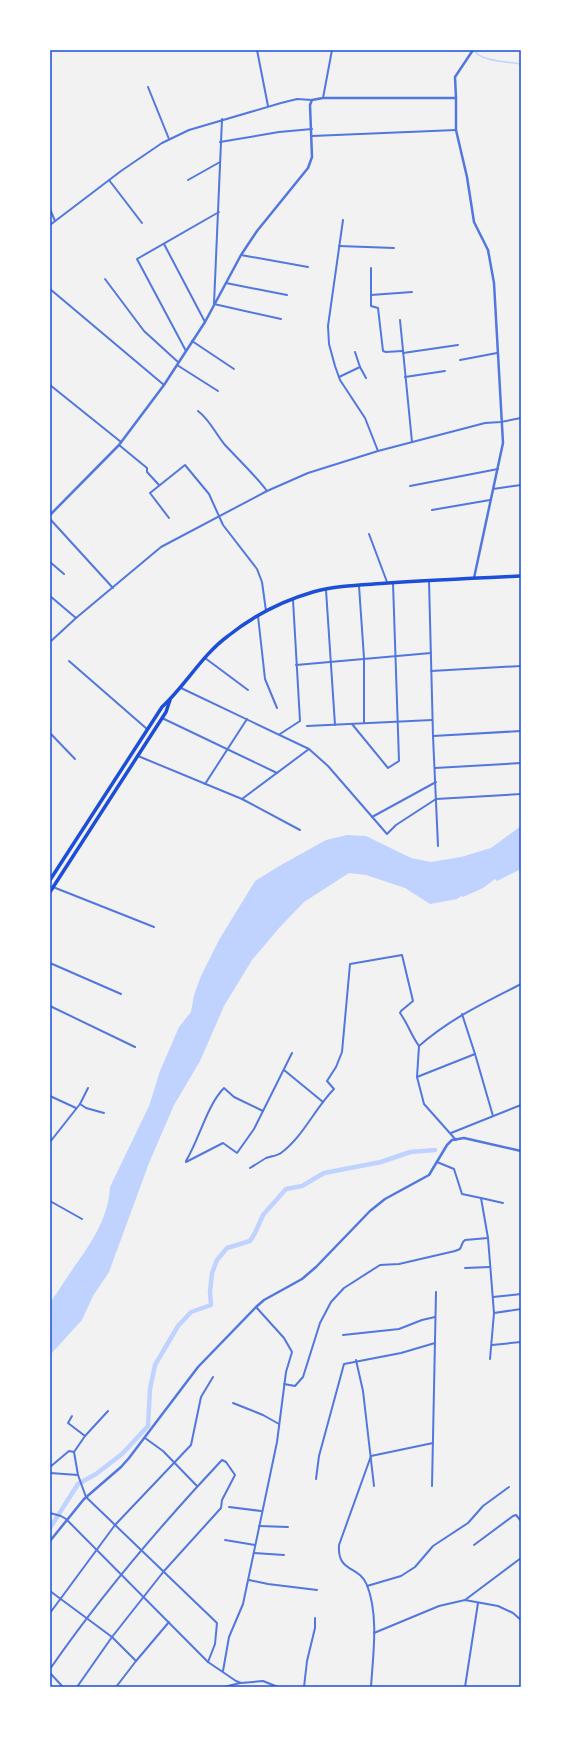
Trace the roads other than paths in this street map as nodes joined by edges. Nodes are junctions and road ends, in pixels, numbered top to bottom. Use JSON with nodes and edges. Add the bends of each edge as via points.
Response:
{"nodes":[{"id":1,"x":257,"y":50,"type":"edge"},
{"id":2,"x":332,"y":50,"type":"edge"},
{"id":3,"x":469,"y":50,"type":"edge"},
{"id":4,"x":473,"y":50,"type":"edge"},
{"id":5,"x":469,"y":54,"type":"junction"},
{"id":6,"x":148,"y":87,"type":"dead end"},
{"id":7,"x":323,"y":98,"type":"junction"},
{"id":8,"x":456,"y":98,"type":"junction"},
{"id":9,"x":312,"y":100,"type":"junction"},
{"id":10,"x":268,"y":106,"type":"junction"},
{"id":11,"x":222,"y":119,"type":"junction"},
{"id":12,"x":312,"y":129,"type":"junction"},
{"id":13,"x":456,"y":130,"type":"junction"},
{"id":14,"x":312,"y":136,"type":"junction"},
{"id":15,"x":169,"y":139,"type":"junction"},
{"id":16,"x":220,"y":142,"type":"junction"},
{"id":17,"x":220,"y":162,"type":"junction"},
{"id":18,"x":109,"y":180,"type":"junction"},
{"id":19,"x":188,"y":180,"type":"dead end"},
{"id":20,"x":50,"y":209,"type":"edge"},
{"id":21,"x":218,"y":212,"type":"junction"},
{"id":22,"x":343,"y":220,"type":"dead end"},
{"id":23,"x":55,"y":221,"type":"junction"},
{"id":24,"x":142,"y":223,"type":"dead end"},
{"id":25,"x":50,"y":225,"type":"edge"},
{"id":26,"x":163,"y":243,"type":"junction"},
{"id":27,"x":339,"y":246,"type":"junction"},
{"id":28,"x":394,"y":248,"type":"dead end"},
{"id":29,"x":241,"y":255,"type":"junction"},
{"id":30,"x":308,"y":267,"type":"dead end"},
{"id":31,"x":371,"y":268,"type":"dead end"},
{"id":32,"x":105,"y":279,"type":"dead end"},
{"id":33,"x":226,"y":283,"type":"junction"},
{"id":34,"x":50,"y":289,"type":"edge"},
{"id":35,"x":412,"y":292,"type":"dead end"},
{"id":36,"x":287,"y":295,"type":"dead end"},
{"id":37,"x":371,"y":295,"type":"junction"},
{"id":38,"x":214,"y":304,"type":"junction"},
{"id":39,"x":281,"y":319,"type":"dead end"},
{"id":40,"x":400,"y":320,"type":"dead end"},
{"id":41,"x":205,"y":322,"type":"junction"},
{"id":42,"x":192,"y":341,"type":"junction"},
{"id":43,"x":458,"y":345,"type":"dead end"},
{"id":44,"x":186,"y":351,"type":"junction"},
{"id":45,"x":355,"y":352,"type":"dead end"},
{"id":46,"x":402,"y":352,"type":"junction"},
{"id":47,"x":497,"y":352,"type":"junction"},
{"id":48,"x":460,"y":360,"type":"dead end"},
{"id":49,"x":178,"y":364,"type":"junction"},
{"id":50,"x":360,"y":367,"type":"junction"},
{"id":51,"x":234,"y":369,"type":"dead end"},
{"id":52,"x":445,"y":371,"type":"dead end"},
{"id":53,"x":339,"y":377,"type":"junction"},
{"id":54,"x":405,"y":377,"type":"junction"},
{"id":55,"x":366,"y":378,"type":"dead end"},
{"id":56,"x":50,"y":385,"type":"edge"},
{"id":57,"x":164,"y":385,"type":"junction"},
{"id":58,"x":218,"y":391,"type":"dead end"},
{"id":59,"x":198,"y":411,"type":"dead end"},
{"id":60,"x":521,"y":418,"type":"edge"},
{"id":61,"x":501,"y":422,"type":"junction"},
{"id":62,"x":121,"y":442,"type":"junction"},
{"id":63,"x":412,"y":442,"type":"junction"},
{"id":64,"x":119,"y":445,"type":"junction"},
{"id":65,"x":378,"y":451,"type":"junction"},
{"id":66,"x":498,"y":469,"type":"junction"},
{"id":67,"x":159,"y":485,"type":"junction"},
{"id":68,"x":521,"y":485,"type":"edge"},
{"id":69,"x":410,"y":486,"type":"dead end"},
{"id":70,"x":493,"y":489,"type":"junction"},
{"id":71,"x":267,"y":491,"type":"junction"},
{"id":72,"x":490,"y":500,"type":"junction"},
{"id":73,"x":432,"y":510,"type":"dead end"},
{"id":74,"x":50,"y":515,"type":"edge"},
{"id":75,"x":218,"y":516,"type":"junction"},
{"id":76,"x":169,"y":518,"type":"dead end"},
{"id":77,"x":50,"y":519,"type":"edge"},
{"id":78,"x":369,"y":534,"type":"dead end"},
{"id":79,"x":50,"y":562,"type":"edge"},
{"id":80,"x":64,"y":574,"type":"dead end"},
{"id":81,"x":521,"y":576,"type":"edge"},
{"id":82,"x":474,"y":578,"type":"junction"},
{"id":83,"x":429,"y":580,"type":"junction"},
{"id":84,"x":387,"y":583,"type":"junction"},
{"id":85,"x":393,"y":583,"type":"junction"},
{"id":86,"x":359,"y":585,"type":"junction"},
{"id":87,"x":113,"y":588,"type":"junction"},
{"id":88,"x":326,"y":589,"type":"junction"},
{"id":89,"x":50,"y":596,"type":"edge"},
{"id":90,"x":293,"y":598,"type":"junction"},
{"id":91,"x":266,"y":611,"type":"junction"},
{"id":92,"x":258,"y":616,"type":"junction"},
{"id":93,"x":76,"y":618,"type":"junction"},
{"id":94,"x":50,"y":642,"type":"edge"},
{"id":95,"x":431,"y":653,"type":"junction"},
{"id":96,"x":396,"y":655,"type":"junction"},
{"id":97,"x":204,"y":658,"type":"junction"},
{"id":98,"x":364,"y":658,"type":"junction"},
{"id":99,"x":69,"y":661,"type":"dead end"},
{"id":100,"x":330,"y":661,"type":"junction"},
{"id":101,"x":296,"y":665,"type":"junction"},
{"id":102,"x":521,"y":666,"type":"edge"},
{"id":103,"x":431,"y":670,"type":"junction"},
{"id":104,"x":180,"y":687,"type":"junction"},
{"id":105,"x":248,"y":690,"type":"dead end"},
{"id":106,"x":171,"y":699,"type":"junction"},
{"id":107,"x":277,"y":708,"type":"dead end"},
{"id":108,"x":162,"y":718,"type":"junction"},
{"id":109,"x":247,"y":719,"type":"junction"},
{"id":110,"x":432,"y":720,"type":"junction"},
{"id":111,"x":397,"y":722,"type":"junction"},
{"id":112,"x":364,"y":723,"type":"junction"},
{"id":113,"x":352,"y":724,"type":"junction"},
{"id":114,"x":335,"y":725,"type":"junction"},
{"id":115,"x":307,"y":726,"type":"dead end"},
{"id":116,"x":147,"y":729,"type":"junction"},
{"id":117,"x":521,"y":731,"type":"edge"},
{"id":118,"x":50,"y":733,"type":"edge"},
{"id":119,"x":280,"y":734,"type":"junction"},
{"id":120,"x":433,"y":736,"type":"junction"},
{"id":121,"x":309,"y":748,"type":"junction"},
{"id":122,"x":228,"y":749,"type":"junction"},
{"id":123,"x":138,"y":756,"type":"junction"},
{"id":124,"x":75,"y":759,"type":"dead end"},
{"id":125,"x":521,"y":763,"type":"edge"},
{"id":126,"x":124,"y":764,"type":"junction"},
{"id":127,"x":131,"y":767,"type":"junction"},
{"id":128,"x":435,"y":768,"type":"junction"},
{"id":129,"x":277,"y":773,"type":"junction"},
{"id":130,"x":436,"y":782,"type":"junction"},
{"id":131,"x":205,"y":784,"type":"junction"},
{"id":132,"x":521,"y":794,"type":"edge"},
{"id":133,"x":242,"y":799,"type":"junction"},
{"id":134,"x":436,"y":799,"type":"junction"},
{"id":135,"x":372,"y":817,"type":"junction"},
{"id":136,"x":300,"y":830,"type":"dead end"},
{"id":137,"x":438,"y":846,"type":"dead end"},
{"id":138,"x":50,"y":880,"type":"edge"},
{"id":139,"x":53,"y":887,"type":"junction"},
{"id":140,"x":50,"y":892,"type":"edge"},
{"id":141,"x":154,"y":927,"type":"dead end"},
{"id":142,"x":50,"y":963,"type":"edge"},
{"id":143,"x":521,"y":984,"type":"edge"},
{"id":144,"x":121,"y":994,"type":"dead end"},
{"id":145,"x":50,"y":1006,"type":"edge"},
{"id":146,"x":462,"y":1014,"type":"junction"},
{"id":147,"x":419,"y":1046,"type":"junction"},
{"id":148,"x":135,"y":1047,"type":"dead end"},
{"id":149,"x":292,"y":1053,"type":"dead end"},
{"id":150,"x":475,"y":1054,"type":"junction"},
{"id":151,"x":284,"y":1070,"type":"junction"},
{"id":152,"x":417,"y":1077,"type":"junction"},
{"id":153,"x":88,"y":1088,"type":"dead end"},
{"id":154,"x":50,"y":1096,"type":"edge"},
{"id":155,"x":323,"y":1102,"type":"junction"},
{"id":156,"x":80,"y":1104,"type":"junction"},
{"id":157,"x":521,"y":1105,"type":"edge"},
{"id":158,"x":76,"y":1108,"type":"junction"},
{"id":159,"x":263,"y":1111,"type":"junction"},
{"id":160,"x":104,"y":1113,"type":"dead end"},
{"id":161,"x":493,"y":1116,"type":"junction"},
{"id":162,"x":450,"y":1133,"type":"junction"},
{"id":163,"x":456,"y":1140,"type":"junction"},
{"id":164,"x":50,"y":1142,"type":"edge"},
{"id":165,"x":521,"y":1151,"type":"edge"},
{"id":166,"x":437,"y":1162,"type":"junction"},
{"id":167,"x":250,"y":1168,"type":"dead end"},
{"id":168,"x":481,"y":1198,"type":"junction"},
{"id":169,"x":50,"y":1201,"type":"edge"},
{"id":170,"x":503,"y":1203,"type":"dead end"},
{"id":171,"x":82,"y":1219,"type":"dead end"},
{"id":172,"x":488,"y":1238,"type":"junction"},
{"id":173,"x":490,"y":1267,"type":"junction"},
{"id":174,"x":465,"y":1268,"type":"dead end"},
{"id":175,"x":436,"y":1292,"type":"dead end"},
{"id":176,"x":521,"y":1294,"type":"edge"},
{"id":177,"x":493,"y":1297,"type":"junction"},
{"id":178,"x":256,"y":1308,"type":"junction"},
{"id":179,"x":521,"y":1309,"type":"edge"},
{"id":180,"x":494,"y":1313,"type":"junction"},
{"id":181,"x":435,"y":1317,"type":"junction"},
{"id":182,"x":343,"y":1336,"type":"dead end"},
{"id":183,"x":521,"y":1342,"type":"edge"},
{"id":184,"x":435,"y":1344,"type":"junction"},
{"id":185,"x":492,"y":1345,"type":"junction"},
{"id":186,"x":490,"y":1359,"type":"dead end"},
{"id":187,"x":356,"y":1360,"type":"junction"},
{"id":188,"x":213,"y":1377,"type":"dead end"},
{"id":189,"x":284,"y":1384,"type":"junction"},
{"id":190,"x":233,"y":1403,"type":"dead end"},
{"id":191,"x":108,"y":1411,"type":"dead end"},
{"id":192,"x":72,"y":1416,"type":"dead end"},
{"id":193,"x":279,"y":1424,"type":"junction"},
{"id":194,"x":85,"y":1436,"type":"junction"},
{"id":195,"x":145,"y":1438,"type":"junction"},
{"id":196,"x":433,"y":1443,"type":"junction"},
{"id":197,"x":74,"y":1452,"type":"junction"},
{"id":198,"x":371,"y":1456,"type":"junction"},
{"id":199,"x":175,"y":1463,"type":"junction"},
{"id":200,"x":50,"y":1467,"type":"edge"},
{"id":201,"x":50,"y":1473,"type":"edge"},
{"id":202,"x":78,"y":1475,"type":"junction"},
{"id":203,"x":316,"y":1479,"type":"dead end"},
{"id":204,"x":197,"y":1486,"type":"junction"},
{"id":205,"x":374,"y":1486,"type":"dead end"},
{"id":206,"x":432,"y":1486,"type":"dead end"},
{"id":207,"x":509,"y":1487,"type":"dead end"},
{"id":208,"x":86,"y":1497,"type":"junction"},
{"id":209,"x":229,"y":1507,"type":"dead end"},
{"id":210,"x":261,"y":1512,"type":"junction"},
{"id":211,"x":52,"y":1513,"type":"edge"},
{"id":212,"x":66,"y":1520,"type":"junction"},
{"id":213,"x":521,"y":1521,"type":"edge"},
{"id":214,"x":115,"y":1525,"type":"junction"},
{"id":215,"x":259,"y":1526,"type":"junction"},
{"id":216,"x":288,"y":1527,"type":"dead end"},
{"id":217,"x":225,"y":1540,"type":"dead end"},
{"id":218,"x":50,"y":1541,"type":"edge"},
{"id":219,"x":255,"y":1545,"type":"junction"},
{"id":220,"x":474,"y":1545,"type":"dead end"},
{"id":221,"x":96,"y":1549,"type":"junction"},
{"id":222,"x":140,"y":1550,"type":"junction"},
{"id":223,"x":254,"y":1553,"type":"junction"},
{"id":224,"x":284,"y":1555,"type":"dead end"},
{"id":225,"x":521,"y":1558,"type":"edge"},
{"id":226,"x":164,"y":1571,"type":"junction"},
{"id":227,"x":122,"y":1574,"type":"junction"},
{"id":228,"x":249,"y":1580,"type":"junction"},
{"id":229,"x":367,"y":1586,"type":"junction"},
{"id":230,"x":317,"y":1590,"type":"dead end"},
{"id":231,"x":50,"y":1591,"type":"edge"},
{"id":232,"x":144,"y":1598,"type":"junction"},
{"id":233,"x":61,"y":1599,"type":"junction"},
{"id":234,"x":465,"y":1600,"type":"junction"},
{"id":235,"x":478,"y":1603,"type":"junction"},
{"id":236,"x":50,"y":1613,"type":"edge"},
{"id":237,"x":86,"y":1618,"type":"junction"},
{"id":238,"x":315,"y":1618,"type":"dead end"},
{"id":239,"x":521,"y":1620,"type":"edge"},
{"id":240,"x":169,"y":1622,"type":"junction"},
{"id":241,"x":374,"y":1633,"type":"junction"},
{"id":242,"x":112,"y":1637,"type":"junction"},
{"id":243,"x":136,"y":1661,"type":"junction"},
{"id":244,"x":208,"y":1662,"type":"junction"},
{"id":245,"x":50,"y":1670,"type":"edge"},
{"id":246,"x":223,"y":1671,"type":"junction"},
{"id":247,"x":50,"y":1673,"type":"edge"},
{"id":248,"x":241,"y":1683,"type":"junction"},
{"id":249,"x":64,"y":1687,"type":"edge"},
{"id":250,"x":77,"y":1687,"type":"edge"},
{"id":251,"x":116,"y":1687,"type":"edge"},
{"id":252,"x":224,"y":1687,"type":"edge"},
{"id":253,"x":278,"y":1687,"type":"edge"},
{"id":254,"x":304,"y":1687,"type":"edge"},
{"id":255,"x":371,"y":1687,"type":"edge"},
{"id":256,"x":465,"y":1687,"type":"edge"}],
"edges":[{"from":1,"to":10,"type":"street"},
{"from":2,"to":7,"type":"street"},
{"from":3,"to":5,"type":"street"},
{"from":4,"to":5,"type":"street"},
{"from":5,"to":8,"type":"street","via":[[455,77]]},
{"from":6,"to":15,"type":"street"},
{"from":7,"to":8,"type":"street"},
{"from":7,"to":9,"type":"street"},
{"from":8,"to":13,"type":"street"},
{"from":9,"to":10,"type":"street","via":[[297,99]]},
{"from":9,"to":12,"type":"street"},
{"from":10,"to":11,"type":"street"},
{"from":11,"to":15,"type":"street"},
{"from":11,"to":16,"type":"street"},
{"from":12,"to":14,"type":"street"},
{"from":12,"to":16,"type":"street"},
{"from":13,"to":14,"type":"street"},
{"from":13,"to":47,"type":"street","via":[[474,222],[492,263]]},
{"from":14,"to":29,"type":"street","via":[[312,157],[308,168],[272,211]]},
{"from":15,"to":18,"type":"street"},
{"from":16,"to":17,"type":"street"},
{"from":17,"to":19,"type":"street"},
{"from":17,"to":21,"type":"street"},
{"from":18,"to":23,"type":"street"},
{"from":18,"to":24,"type":"street"},
{"from":20,"to":23,"type":"street"},
{"from":21,"to":26,"type":"street"},
{"from":21,"to":38,"type":"street"},
{"from":22,"to":27,"type":"street"},
{"from":23,"to":25,"type":"street"},
{"from":26,"to":41,"type":"street"},
{"from":26,"to":44,"type":"street","via":[[137,259]]},
{"from":27,"to":28,"type":"street"},
{"from":27,"to":53,"type":"street","via":[[328,326]]},
{"from":29,"to":30,"type":"street"},
{"from":29,"to":33,"type":"street"},
{"from":31,"to":37,"type":"street"},
{"from":32,"to":49,"type":"street","via":[[144,331]]},
{"from":33,"to":36,"type":"street"},
{"from":33,"to":38,"type":"street"},
{"from":34,"to":57,"type":"street"},
{"from":35,"to":37,"type":"street"},
{"from":37,"to":46,"type":"street","via":[[371,306],[378,308],[383,351]]},
{"from":38,"to":39,"type":"street"},
{"from":38,"to":41,"type":"street"},
{"from":40,"to":46,"type":"street"},
{"from":41,"to":42,"type":"street"},
{"from":42,"to":44,"type":"street"},
{"from":42,"to":51,"type":"street"},
{"from":43,"to":46,"type":"street"},
{"from":44,"to":49,"type":"street"},
{"from":45,"to":50,"type":"street"},
{"from":46,"to":54,"type":"street"},
{"from":47,"to":48,"type":"street"},
{"from":47,"to":61,"type":"street"},
{"from":49,"to":57,"type":"street"},
{"from":49,"to":58,"type":"street"},
{"from":50,"to":53,"type":"street"},
{"from":50,"to":55,"type":"street"},
{"from":52,"to":54,"type":"street"},
{"from":53,"to":65,"type":"street","via":[[365,418]]},
{"from":54,"to":63,"type":"street"},
{"from":56,"to":62,"type":"street"},
{"from":57,"to":62,"type":"street"},
{"from":59,"to":71,"type":"street"},
{"from":60,"to":61,"type":"street"},
{"from":61,"to":63,"type":"street","via":[[485,423]]},
{"from":61,"to":66,"type":"street","via":[[504,443]]},
{"from":62,"to":64,"type":"street"},
{"from":63,"to":65,"type":"street"},
{"from":64,"to":67,"type":"street","via":[[147,468],[147,472]]},
{"from":64,"to":74,"type":"street"},
{"from":65,"to":71,"type":"street","via":[[308,473]]},
{"from":66,"to":69,"type":"street"},
{"from":66,"to":70,"type":"street"},
{"from":67,"to":75,"type":"street","via":[[185,465],[209,494]]},
{"from":67,"to":76,"type":"street","via":[[150,493]]},
{"from":68,"to":70,"type":"street"},
{"from":70,"to":72,"type":"street"},
{"from":71,"to":75,"type":"street"},
{"from":72,"to":73,"type":"street"},
{"from":72,"to":82,"type":"street"},
{"from":75,"to":87,"type":"street","via":[[161,547]]},
{"from":75,"to":91,"type":"street","via":[[257,569],[262,582]]},
{"from":77,"to":87,"type":"street"},
{"from":78,"to":84,"type":"street"},
{"from":79,"to":80,"type":"street"},
{"from":81,"to":82,"type":"main road"},
{"from":82,"to":83,"type":"main road"},
{"from":83,"to":85,"type":"main road"},
{"from":83,"to":95,"type":"street"},
{"from":84,"to":85,"type":"main road"},
{"from":84,"to":86,"type":"main road"},
{"from":85,"to":96,"type":"street"},
{"from":86,"to":88,"type":"main road"},
{"from":86,"to":98,"type":"street"},
{"from":87,"to":93,"type":"street"},
{"from":88,"to":90,"type":"main road"},
{"from":88,"to":100,"type":"street"},
{"from":89,"to":93,"type":"street"},
{"from":90,"to":91,"type":"main road"},
{"from":90,"to":101,"type":"street"},
{"from":91,"to":92,"type":"main road"},
{"from":92,"to":97,"type":"main road","via":[[227,636]]},
{"from":92,"to":107,"type":"street","via":[[266,679]]},
{"from":93,"to":94,"type":"street"},
{"from":95,"to":96,"type":"street"},
{"from":95,"to":103,"type":"street"},
{"from":96,"to":98,"type":"street"},
{"from":96,"to":111,"type":"street"},
{"from":97,"to":104,"type":"main road"},
{"from":97,"to":105,"type":"street"},
{"from":98,"to":100,"type":"street"},
{"from":98,"to":112,"type":"street"},
{"from":99,"to":116,"type":"street"},
{"from":100,"to":101,"type":"street"},
{"from":100,"to":114,"type":"street"},
{"from":101,"to":119,"type":"street","via":[[300,721]]},
{"from":102,"to":103,"type":"street"},
{"from":103,"to":110,"type":"street"},
{"from":104,"to":106,"type":"main road"},
{"from":104,"to":109,"type":"street"},
{"from":106,"to":108,"type":"main road"},
{"from":106,"to":116,"type":"main road","via":[[162,707]]},
{"from":108,"to":122,"type":"street"},
{"from":108,"to":123,"type":"main road"},
{"from":109,"to":119,"type":"street"},
{"from":109,"to":122,"type":"street"},
{"from":110,"to":111,"type":"street"},
{"from":110,"to":120,"type":"street"},
{"from":111,"to":112,"type":"street"},
{"from":111,"to":113,"type":"street","via":[[399,761],[388,768]]},
{"from":112,"to":113,"type":"street"},
{"from":113,"to":114,"type":"street"},
{"from":114,"to":115,"type":"street"},
{"from":116,"to":126,"type":"main road"},
{"from":117,"to":120,"type":"street"},
{"from":118,"to":124,"type":"street"},
{"from":119,"to":121,"type":"street"},
{"from":120,"to":128,"type":"street"},
{"from":121,"to":129,"type":"street"},
{"from":121,"to":135,"type":"street"},
{"from":122,"to":129,"type":"street"},
{"from":122,"to":131,"type":"street"},
{"from":123,"to":127,"type":"main road"},
{"from":123,"to":131,"type":"street"},
{"from":125,"to":128,"type":"street"},
{"from":126,"to":127,"type":"main road"},
{"from":126,"to":138,"type":"main road"},
{"from":127,"to":139,"type":"main road"},
{"from":128,"to":130,"type":"street"},
{"from":129,"to":133,"type":"street"},
{"from":130,"to":134,"type":"street"},
{"from":130,"to":135,"type":"street"},
{"from":131,"to":133,"type":"street"},
{"from":132,"to":134,"type":"street"},
{"from":133,"to":136,"type":"street"},
{"from":134,"to":135,"type":"street","via":[[386,834]]},
{"from":134,"to":137,"type":"street"},
{"from":139,"to":140,"type":"main road"},
{"from":139,"to":141,"type":"street"},
{"from":142,"to":144,"type":"street"},
{"from":143,"to":146,"type":"street"},
{"from":145,"to":148,"type":"street"},
{"from":146,"to":147,"type":"street"},
{"from":146,"to":150,"type":"street"},
{"from":147,"to":152,"type":"street"},
{"from":147,"to":155,"type":"street","via":[[400,1013],[414,1001],[402,955],[350,964],[342,1052],[327,1081],[334,1089]]},
{"from":149,"to":151,"type":"street"},
{"from":150,"to":152,"type":"street"},
{"from":150,"to":161,"type":"street"},
{"from":151,"to":155,"type":"street"},
{"from":151,"to":159,"type":"street"},
{"from":152,"to":162,"type":"street","via":[[424,1104]]},
{"from":153,"to":156,"type":"street"},
{"from":154,"to":158,"type":"street"},
{"from":155,"to":167,"type":"street","via":[[302,1132],[283,1152],[266,1158]]},
{"from":156,"to":158,"type":"street"},
{"from":156,"to":160,"type":"street"},
{"from":157,"to":161,"type":"street"},
{"from":158,"to":164,"type":"street"},
{"from":159,"to":159,"type":"street","via":[[237,1153],[223,1143],[186,1162],[219,1093],[224,1088],[234,1097]]},
{"from":161,"to":162,"type":"street"},
{"from":162,"to":163,"type":"street"},
{"from":163,"to":165,"type":"street","via":[[464,1138]]},
{"from":163,"to":166,"type":"street","via":[[447,1145]]},
{"from":166,"to":168,"type":"street","via":[[454,1169],[462,1194]]},
{"from":166,"to":178,"type":"street","via":[[423,1180],[385,1199],[370,1211],[302,1279],[264,1300]]},
{"from":168,"to":170,"type":"street"},
{"from":168,"to":172,"type":"street"},
{"from":169,"to":171,"type":"street"},
{"from":172,"to":173,"type":"street"},
{"from":172,"to":189,"type":"street","via":[[465,1240],[460,1249],[455,1251],[399,1264],[380,1265],[344,1288],[331,1302],[320,1323],[303,1377],[295,1386]]},
{"from":173,"to":174,"type":"street"},
{"from":173,"to":177,"type":"street"},
{"from":175,"to":181,"type":"street"},
{"from":176,"to":177,"type":"street"},
{"from":177,"to":180,"type":"street"},
{"from":178,"to":189,"type":"street","via":[[291,1348]]},
{"from":178,"to":195,"type":"street","via":[[208,1355]]},
{"from":179,"to":180,"type":"street"},
{"from":180,"to":185,"type":"street"},
{"from":181,"to":182,"type":"street","via":[[398,1329]]},
{"from":181,"to":184,"type":"street"},
{"from":183,"to":185,"type":"street"},
{"from":184,"to":187,"type":"street","via":[[401,1353]]},
{"from":184,"to":196,"type":"street"},
{"from":185,"to":186,"type":"street"},
{"from":187,"to":198,"type":"street","via":[[363,1391]]},
{"from":187,"to":203,"type":"street","via":[[346,1362],[343,1366],[319,1456]]},
{"from":188,"to":199,"type":"street","via":[[202,1397],[191,1445]]},
{"from":189,"to":193,"type":"street"},
{"from":190,"to":193,"type":"street"},
{"from":191,"to":194,"type":"street"},
{"from":192,"to":194,"type":"street","via":[[68,1423]]},
{"from":193,"to":210,"type":"street"},
{"from":194,"to":197,"type":"street"},
{"from":195,"to":199,"type":"street"},
{"from":195,"to":208,"type":"street","via":[[121,1467]]},
{"from":196,"to":198,"type":"street"},
{"from":196,"to":206,"type":"street"},
{"from":197,"to":200,"type":"street","via":[[69,1451]]},
{"from":197,"to":202,"type":"street"},
{"from":198,"to":205,"type":"street"},
{"from":198,"to":229,"type":"street","via":[[339,1545],[338,1556]]},
{"from":199,"to":204,"type":"street"},
{"from":199,"to":214,"type":"street"},
{"from":201,"to":202,"type":"street"},
{"from":202,"to":208,"type":"street"},
{"from":204,"to":222,"type":"street"},
{"from":204,"to":226,"type":"street","via":[[222,1460],[235,1475],[222,1500],[221,1508]]},
{"from":207,"to":229,"type":"street","via":[[484,1506],[468,1523],[434,1546],[415,1567],[401,1576]]},
{"from":208,"to":212,"type":"street"},
{"from":208,"to":214,"type":"street"},
{"from":209,"to":210,"type":"street"},
{"from":210,"to":215,"type":"street"},
{"from":211,"to":212,"type":"street"},
{"from":212,"to":218,"type":"street"},
{"from":212,"to":221,"type":"street"},
{"from":213,"to":220,"type":"street","via":[[513,1516]]},
{"from":214,"to":221,"type":"street"},
{"from":214,"to":222,"type":"street"},
{"from":215,"to":216,"type":"street"},
{"from":215,"to":219,"type":"street"},
{"from":217,"to":219,"type":"street"},
{"from":219,"to":223,"type":"street"},
{"from":221,"to":227,"type":"street"},
{"from":221,"to":233,"type":"street"},
{"from":222,"to":226,"type":"street"},
{"from":222,"to":227,"type":"street"},
{"from":223,"to":224,"type":"street"},
{"from":223,"to":228,"type":"street"},
{"from":225,"to":234,"type":"street"},
{"from":226,"to":232,"type":"street"},
{"from":226,"to":244,"type":"street","via":[[217,1623],[215,1644]]},
{"from":227,"to":232,"type":"street"},
{"from":227,"to":237,"type":"street"},
{"from":228,"to":230,"type":"street"},
{"from":228,"to":246,"type":"street","via":[[243,1604],[229,1637]]},
{"from":229,"to":241,"type":"street"},
{"from":231,"to":233,"type":"street"},
{"from":232,"to":240,"type":"street"},
{"from":232,"to":242,"type":"street"},
{"from":233,"to":236,"type":"street"},
{"from":233,"to":237,"type":"street"},
{"from":234,"to":235,"type":"street"},
{"from":234,"to":241,"type":"street","via":[[439,1606]]},
{"from":235,"to":239,"type":"street","via":[[498,1606]]},
{"from":235,"to":256,"type":"street"},
{"from":237,"to":242,"type":"street"},
{"from":237,"to":245,"type":"street"},
{"from":238,"to":254,"type":"street"},
{"from":240,"to":243,"type":"street"},
{"from":240,"to":244,"type":"street"},
{"from":241,"to":255,"type":"street"},
{"from":242,"to":243,"type":"street"},
{"from":242,"to":250,"type":"street"},
{"from":243,"to":251,"type":"street"},
{"from":244,"to":246,"type":"street"},
{"from":246,"to":248,"type":"street"},
{"from":247,"to":249,"type":"street"},
{"from":248,"to":252,"type":"street"},
{"from":248,"to":253,"type":"street","via":[[263,1681]]}]}
